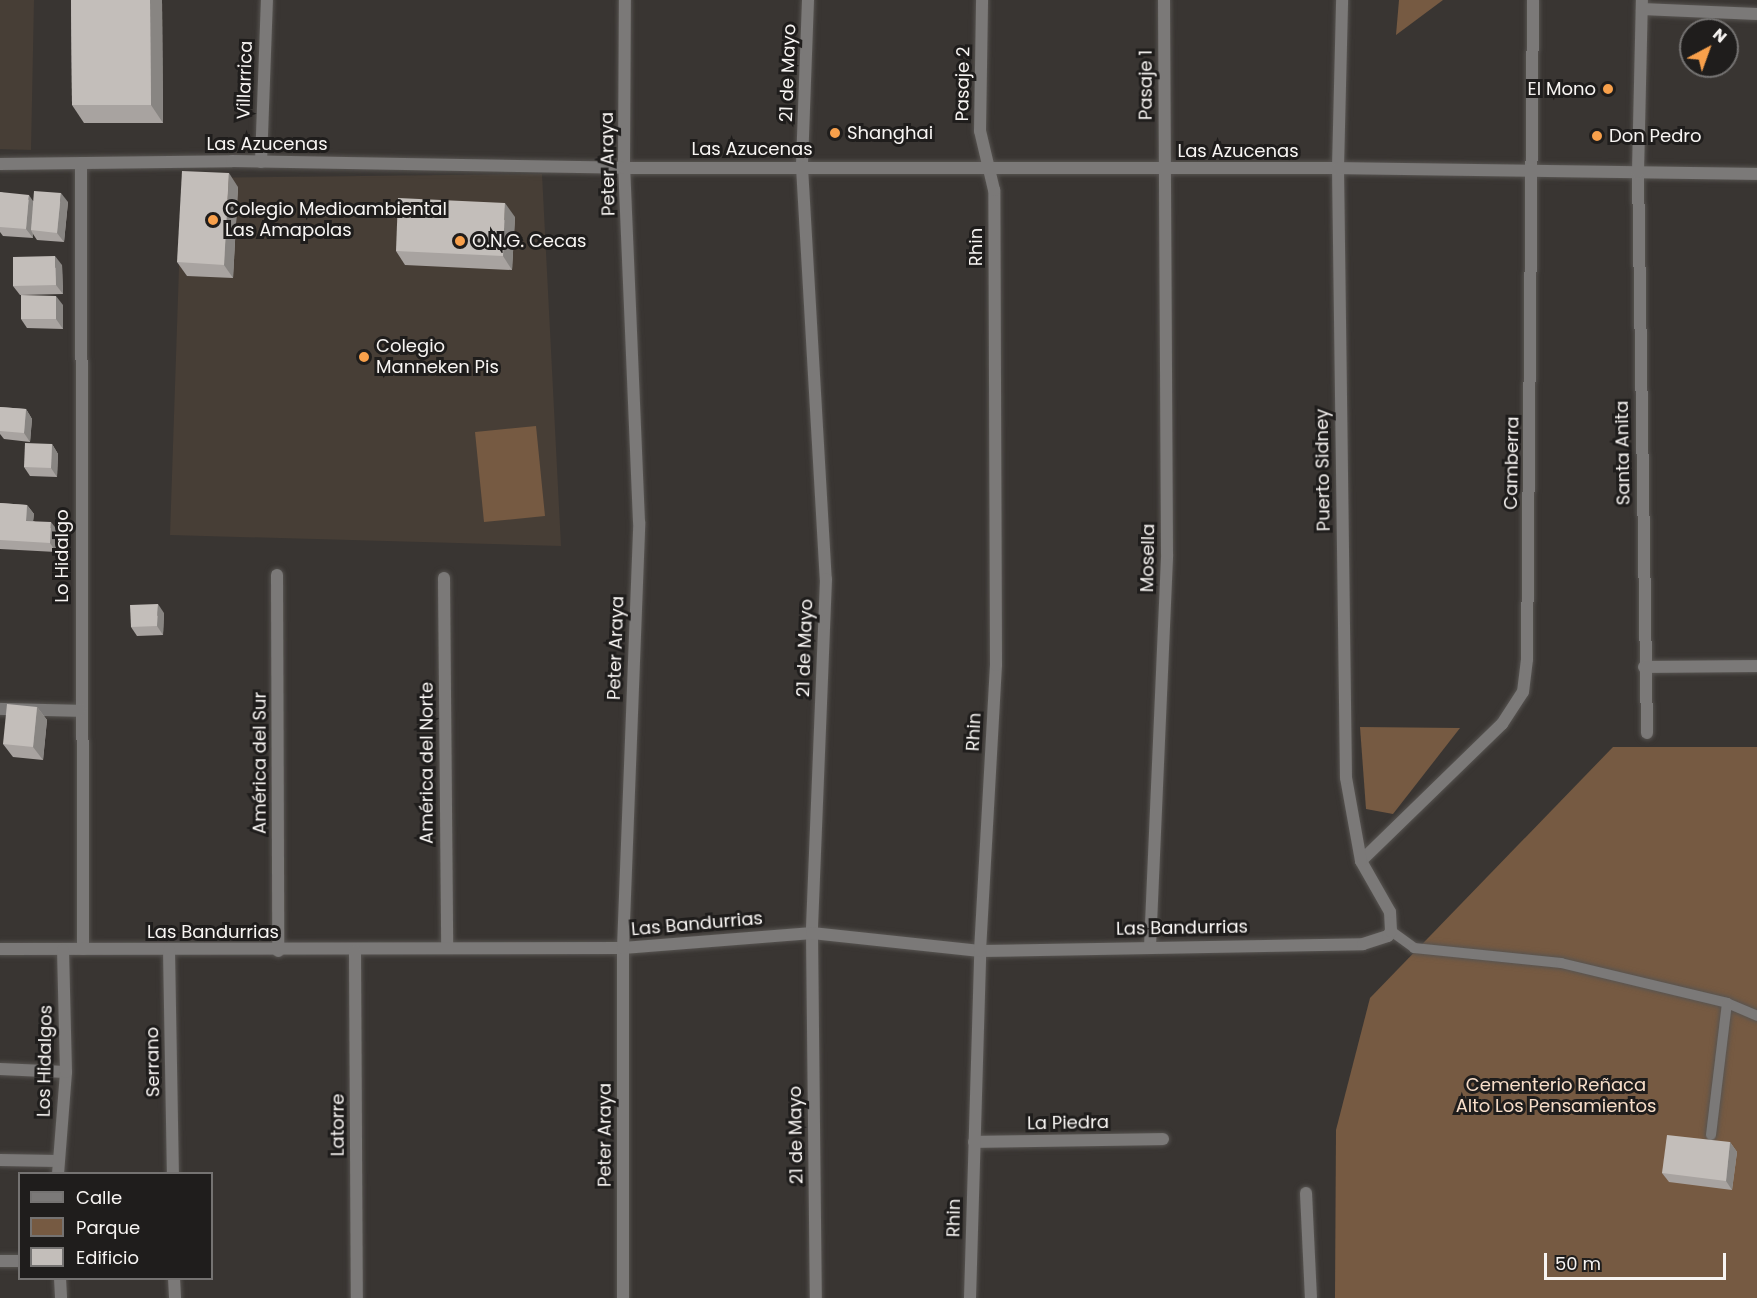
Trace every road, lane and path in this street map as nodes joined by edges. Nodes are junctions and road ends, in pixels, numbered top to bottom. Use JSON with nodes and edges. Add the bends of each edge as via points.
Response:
{"nodes":[{"id":1,"x":267,"y":0,"type":"edge"},
{"id":2,"x":625,"y":0,"type":"edge"},
{"id":3,"x":808,"y":0,"type":"edge"},
{"id":4,"x":982,"y":0,"type":"edge"},
{"id":5,"x":1164,"y":0,"type":"edge"},
{"id":6,"x":1342,"y":0,"type":"edge"},
{"id":7,"x":1533,"y":0,"type":"edge"},
{"id":8,"x":1642,"y":5,"type":"edge"},
{"id":9,"x":1757,"y":14,"type":"edge"},
{"id":10,"x":261,"y":162,"type":"junction"},
{"id":11,"x":81,"y":163,"type":"junction"},
{"id":12,"x":0,"y":164,"type":"edge"},
{"id":13,"x":802,"y":167,"type":"junction"},
{"id":14,"x":624,"y":168,"type":"junction"},
{"id":15,"x":990,"y":168,"type":"junction"},
{"id":16,"x":1338,"y":168,"type":"junction"},
{"id":17,"x":1164,"y":170,"type":"junction"},
{"id":18,"x":1534,"y":172,"type":"junction"},
{"id":19,"x":1638,"y":172,"type":"junction"},
{"id":20,"x":1757,"y":174,"type":"edge"},
{"id":21,"x":277,"y":575,"type":"dead end"},
{"id":22,"x":444,"y":578,"type":"dead end"},
{"id":23,"x":1757,"y":666,"type":"edge"},
{"id":24,"x":1644,"y":667,"type":"junction"},
{"id":25,"x":0,"y":709,"type":"edge"},
{"id":26,"x":80,"y":711,"type":"junction"},
{"id":27,"x":1647,"y":733,"type":"dead end"},
{"id":28,"x":1361,"y":861,"type":"junction"},
{"id":29,"x":1391,"y":931,"type":"junction"},
{"id":30,"x":812,"y":933,"type":"junction"},
{"id":31,"x":447,"y":947,"type":"junction"},
{"id":32,"x":1150,"y":947,"type":"junction"},
{"id":33,"x":622,"y":948,"type":"junction"},
{"id":34,"x":0,"y":949,"type":"edge"},
{"id":35,"x":83,"y":949,"type":"junction"},
{"id":36,"x":63,"y":950,"type":"junction"},
{"id":37,"x":170,"y":950,"type":"junction"},
{"id":38,"x":278,"y":951,"type":"junction"},
{"id":39,"x":355,"y":951,"type":"junction"},
{"id":40,"x":980,"y":951,"type":"junction"},
{"id":41,"x":1727,"y":1003,"type":"junction"},
{"id":42,"x":1757,"y":1016,"type":"edge"},
{"id":43,"x":0,"y":1069,"type":"edge"},
{"id":44,"x":66,"y":1072,"type":"junction"},
{"id":45,"x":1711,"y":1135,"type":"dead end"},
{"id":46,"x":1163,"y":1139,"type":"dead end"},
{"id":47,"x":974,"y":1142,"type":"junction"},
{"id":48,"x":0,"y":1160,"type":"edge"},
{"id":49,"x":58,"y":1167,"type":"edge"},
{"id":50,"x":173,"y":1172,"type":"edge"},
{"id":51,"x":1306,"y":1193,"type":"dead end"},
{"id":52,"x":0,"y":1261,"type":"edge"},
{"id":53,"x":18,"y":1261,"type":"edge"},
{"id":54,"x":60,"y":1280,"type":"edge"},
{"id":55,"x":174,"y":1280,"type":"edge"},
{"id":56,"x":61,"y":1298,"type":"edge"},
{"id":57,"x":175,"y":1298,"type":"edge"},
{"id":58,"x":357,"y":1298,"type":"edge"},
{"id":59,"x":623,"y":1298,"type":"edge"},
{"id":60,"x":816,"y":1298,"type":"edge"},
{"id":61,"x":970,"y":1298,"type":"edge"},
{"id":62,"x":1311,"y":1298,"type":"edge"}],
"edges":[{"from":1,"to":10,"type":"street","name":"Villarrica"},
{"from":2,"to":14,"type":"street","name":"Peter Araya"},
{"from":3,"to":13,"type":"street","name":"21 de Mayo"},
{"from":4,"to":15,"type":"street","name":"Pasaje 2","via":[[980,131]]},
{"from":5,"to":17,"type":"street","name":"Pasaje 1"},
{"from":6,"to":16,"type":"street","name":"Puerto Sidney"},
{"from":7,"to":18,"type":"street","name":"Camberra"},
{"from":8,"to":9,"type":"street"},
{"from":8,"to":19,"type":"street","name":"Santa Anita"},
{"from":10,"to":11,"type":"street","name":"Las Azucenas"},
{"from":10,"to":14,"type":"street","name":"Las Azucenas"},
{"from":11,"to":12,"type":"street","name":"Las Azucenas"},
{"from":11,"to":26,"type":"street","name":"Lo Hidalgo"},
{"from":13,"to":14,"type":"street","name":"Las Azucenas"},
{"from":13,"to":15,"type":"street","name":"Las Azucenas"},
{"from":13,"to":30,"type":"street","name":"21 de Mayo","via":[[826,579]]},
{"from":14,"to":33,"type":"street","name":"Peter Araya","via":[[639,522]]},
{"from":15,"to":17,"type":"street","name":"Las Azucenas"},
{"from":15,"to":40,"type":"street","name":"Rhin","via":[[994,190],[996,665]]},
{"from":16,"to":17,"type":"street","name":"Las Azucenas"},
{"from":16,"to":18,"type":"street","name":"Las Azucenas"},
{"from":16,"to":28,"type":"street","name":"Puerto Sidney","via":[[1346,778]]},
{"from":17,"to":32,"type":"street","name":"Mosella","via":[[1167,554]]},
{"from":18,"to":19,"type":"street","name":"Las Azucenas"},
{"from":18,"to":28,"type":"street","name":"Camberra","via":[[1527,658],[1523,692],[1502,724]]},
{"from":19,"to":20,"type":"street","name":"Las Azucenas"},
{"from":19,"to":24,"type":"street","name":"Santa Anita"},
{"from":21,"to":38,"type":"street","name":"América del Sur"},
{"from":22,"to":31,"type":"street","name":"América del Norte"},
{"from":23,"to":24,"type":"street"},
{"from":24,"to":27,"type":"street","name":"Santa Anita"},
{"from":25,"to":26,"type":"street"},
{"from":26,"to":35,"type":"street","name":"Lo Hidalgo"},
{"from":28,"to":29,"type":"street","name":"Puerto Sidney","via":[[1390,912]]},
{"from":29,"to":32,"type":"street","name":"Las Bandurrias","via":[[1382,940],[1363,944]]},
{"from":29,"to":41,"type":"lane","via":[[1414,948],[1561,963]]},
{"from":30,"to":33,"type":"street","name":"Las Bandurrias"},
{"from":30,"to":40,"type":"street","name":"Las Bandurrias"},
{"from":30,"to":60,"type":"street","name":"21 de Mayo"},
{"from":31,"to":33,"type":"street","name":"Las Bandurrias"},
{"from":31,"to":39,"type":"street","name":"Las Bandurrias"},
{"from":32,"to":40,"type":"street","name":"Las Bandurrias"},
{"from":33,"to":59,"type":"street","name":"Peter Araya"},
{"from":34,"to":36,"type":"street","name":"Las Bandurrias"},
{"from":35,"to":36,"type":"street","name":"Las Bandurrias"},
{"from":35,"to":37,"type":"street","name":"Las Bandurrias"},
{"from":36,"to":44,"type":"street","name":"Los Hidalgos"},
{"from":37,"to":38,"type":"street","name":"Las Bandurrias"},
{"from":37,"to":50,"type":"street","name":"Serrano"},
{"from":38,"to":39,"type":"street","name":"Las Bandurrias"},
{"from":39,"to":58,"type":"street","name":"Latorre"},
{"from":40,"to":47,"type":"street","name":"Rhin"},
{"from":41,"to":42,"type":"lane"},
{"from":41,"to":45,"type":"lane"},
{"from":43,"to":44,"type":"street"},
{"from":44,"to":49,"type":"street","name":"Los Hidalgos"},
{"from":46,"to":47,"type":"street","name":"La Piedra"},
{"from":47,"to":61,"type":"street","name":"Rhin"},
{"from":48,"to":49,"type":"street"},
{"from":51,"to":62,"type":"street"},
{"from":52,"to":53,"type":"street"},
{"from":54,"to":56,"type":"street"},
{"from":55,"to":57,"type":"street"}]}
